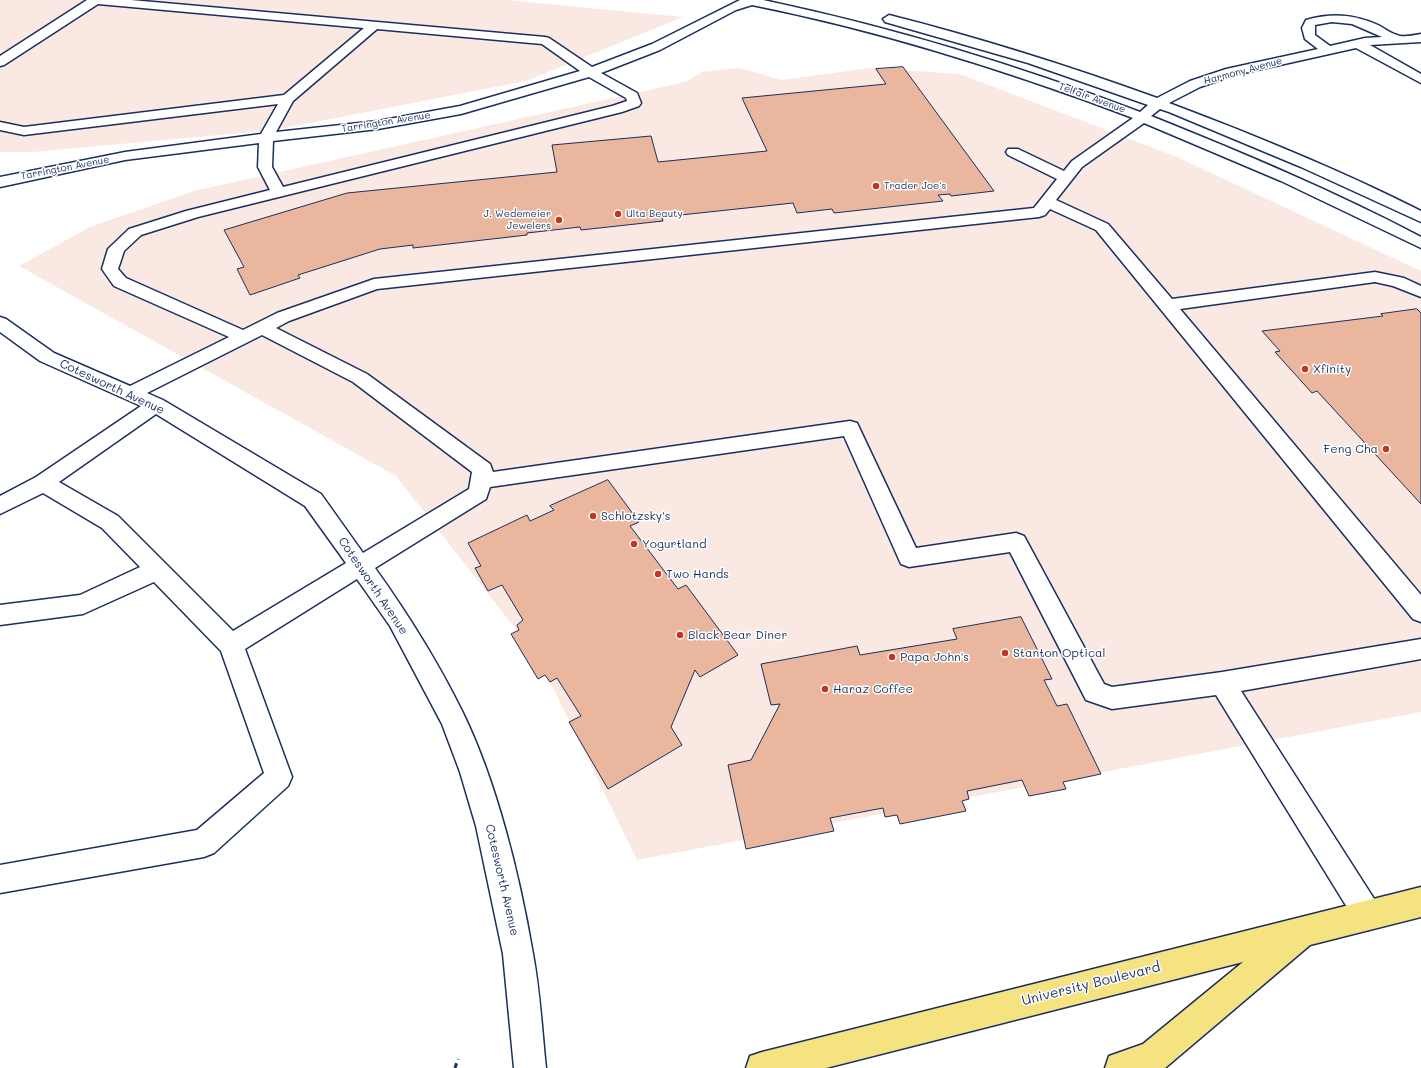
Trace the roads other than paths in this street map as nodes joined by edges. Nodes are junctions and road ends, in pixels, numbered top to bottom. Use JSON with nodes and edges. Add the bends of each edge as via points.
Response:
{"nodes":[{"id":1,"x":93,"y":0,"type":"edge"},
{"id":2,"x":96,"y":0,"type":"edge"},
{"id":3,"x":751,"y":0,"type":"edge"},
{"id":4,"x":880,"y":16,"type":"dead end"},
{"id":5,"x":374,"y":26,"type":"junction"},
{"id":6,"x":1421,"y":38,"type":"edge"},
{"id":7,"x":1394,"y":39,"type":"junction"},
{"id":8,"x":1359,"y":44,"type":"junction"},
{"id":9,"x":1329,"y":52,"type":"junction"},
{"id":10,"x":0,"y":62,"type":"edge"},
{"id":11,"x":590,"y":72,"type":"junction"},
{"id":12,"x":1421,"y":79,"type":"edge"},
{"id":13,"x":288,"y":99,"type":"junction"},
{"id":14,"x":1158,"y":103,"type":"junction"},
{"id":15,"x":1143,"y":117,"type":"junction"},
{"id":16,"x":0,"y":126,"type":"edge"},
{"id":17,"x":266,"y":138,"type":"junction"},
{"id":18,"x":1013,"y":152,"type":"dead end"},
{"id":19,"x":1067,"y":178,"type":"junction"},
{"id":20,"x":0,"y":182,"type":"edge"},
{"id":21,"x":279,"y":193,"type":"junction"},
{"id":22,"x":1048,"y":202,"type":"junction"},
{"id":23,"x":1421,"y":217,"type":"edge"},
{"id":24,"x":1421,"y":243,"type":"edge"},
{"id":25,"x":1421,"y":292,"type":"edge"},
{"id":26,"x":1168,"y":305,"type":"junction"},
{"id":27,"x":0,"y":323,"type":"edge"},
{"id":28,"x":262,"y":328,"type":"junction"},
{"id":29,"x":244,"y":336,"type":"junction"},
{"id":30,"x":132,"y":393,"type":"junction"},
{"id":31,"x":156,"y":405,"type":"junction"},
{"id":32,"x":481,"y":481,"type":"junction"},
{"id":33,"x":42,"y":483,"type":"junction"},
{"id":34,"x":0,"y":506,"type":"edge"},
{"id":35,"x":360,"y":566,"type":"junction"},
{"id":36,"x":157,"y":570,"type":"junction"},
{"id":37,"x":1421,"y":612,"type":"edge"},
{"id":38,"x":0,"y":615,"type":"edge"},
{"id":39,"x":231,"y":645,"type":"junction"},
{"id":40,"x":1421,"y":648,"type":"edge"},
{"id":41,"x":1222,"y":683,"type":"junction"},
{"id":42,"x":0,"y":879,"type":"edge"},
{"id":43,"x":1421,"y":902,"type":"edge"},
{"id":44,"x":1368,"y":915,"type":"junction"},
{"id":45,"x":1304,"y":930,"type":"junction"},
{"id":46,"x":530,"y":1068,"type":"edge"},
{"id":47,"x":762,"y":1068,"type":"edge"},
{"id":48,"x":1121,"y":1068,"type":"edge"}],
"edges":[{"from":1,"to":2,"type":"street"},
{"from":2,"to":5,"type":"street"},
{"from":2,"to":10,"type":"street"},
{"from":3,"to":11,"type":"street","name":"Tarrington Avenue","via":[[656,47]]},
{"from":3,"to":15,"type":"street","name":"Telfair Avenue","via":[[903,38],[997,65]]},
{"from":4,"to":14,"type":"street","name":"Telfair Avenue","via":[[1016,54],[1104,82]]},
{"from":5,"to":11,"type":"street","via":[[545,41]]},
{"from":5,"to":13,"type":"street"},
{"from":6,"to":7,"type":"street","name":"Harmony Avenue"},
{"from":7,"to":8,"type":"street","name":"Harmony Avenue"},
{"from":7,"to":9,"type":"street","via":[[1361,22],[1345,19],[1318,20],[1310,23],[1309,36]]},
{"from":8,"to":9,"type":"street","name":"Harmony Avenue"},
{"from":8,"to":12,"type":"street"},
{"from":9,"to":14,"type":"street","name":"Harmony Avenue","via":[[1231,72],[1195,84]]},
{"from":11,"to":17,"type":"street","name":"Tarrington Avenue","via":[[461,110],[378,125]]},
{"from":11,"to":21,"type":"street","via":[[632,96],[634,103]]},
{"from":13,"to":16,"type":"street","via":[[24,131]]},
{"from":13,"to":17,"type":"street"},
{"from":14,"to":15,"type":"street","name":"Harmony Avenue"},
{"from":14,"to":23,"type":"street","name":"Telfair Avenue","via":[[1304,163]]},
{"from":15,"to":19,"type":"street","name":"Harmony Avenue","via":[[1077,164]]},
{"from":15,"to":24,"type":"street","name":"Telfair Avenue","via":[[1296,182]]},
{"from":17,"to":20,"type":"street","name":"Tarrington Avenue","via":[[125,156]]},
{"from":17,"to":21,"type":"street","via":[[265,167]]},
{"from":18,"to":19,"type":"street"},
{"from":19,"to":22,"type":"street","name":"Harmony Avenue"},
{"from":21,"to":29,"type":"street","via":[[192,214],[135,232],[116,249],[110,268],[120,282]]},
{"from":22,"to":26,"type":"street","via":[[1102,227]]},
{"from":22,"to":28,"type":"street","name":"Harmony Avenue","via":[[1039,212],[374,284],[283,317]]},
{"from":25,"to":26,"type":"street","via":[[1398,282],[1375,277]]},
{"from":26,"to":37,"type":"street"},
{"from":27,"to":30,"type":"street","name":"Cotesworth Avenue","via":[[48,357]]},
{"from":28,"to":29,"type":"street","name":"Harmony Avenue"},
{"from":28,"to":32,"type":"street","via":[[360,378],[483,469]]},
{"from":29,"to":30,"type":"street","name":"Harmony Avenue"},
{"from":30,"to":31,"type":"street","name":"Cotesworth Avenue"},
{"from":31,"to":33,"type":"street"},
{"from":31,"to":35,"type":"street","name":"Cotesworth Avenue","via":[[313,500]]},
{"from":32,"to":35,"type":"street","via":[[479,493]]},
{"from":32,"to":41,"type":"street","via":[[850,428],[909,558],[1016,542],[1095,692],[1112,698]]},
{"from":33,"to":34,"type":"street"},
{"from":33,"to":36,"type":"street","via":[[110,522]]},
{"from":35,"to":39,"type":"street"},
{"from":35,"to":46,"type":"street","name":"Cotesworth Avenue","via":[[398,619],[453,720],[473,772],[490,826],[518,954]]},
{"from":36,"to":38,"type":"street","via":[[83,604]]},
{"from":36,"to":39,"type":"street"},
{"from":39,"to":42,"type":"street","via":[[279,777],[204,843]]},
{"from":40,"to":41,"type":"street"},
{"from":41,"to":44,"type":"street"},
{"from":43,"to":44,"type":"main road","name":"University Boulevard"},
{"from":44,"to":45,"type":"main road","name":"University Boulevard"},
{"from":45,"to":47,"type":"main road","name":"University Boulevard"},
{"from":45,"to":48,"type":"main road","via":[[1153,1058]]}]}
